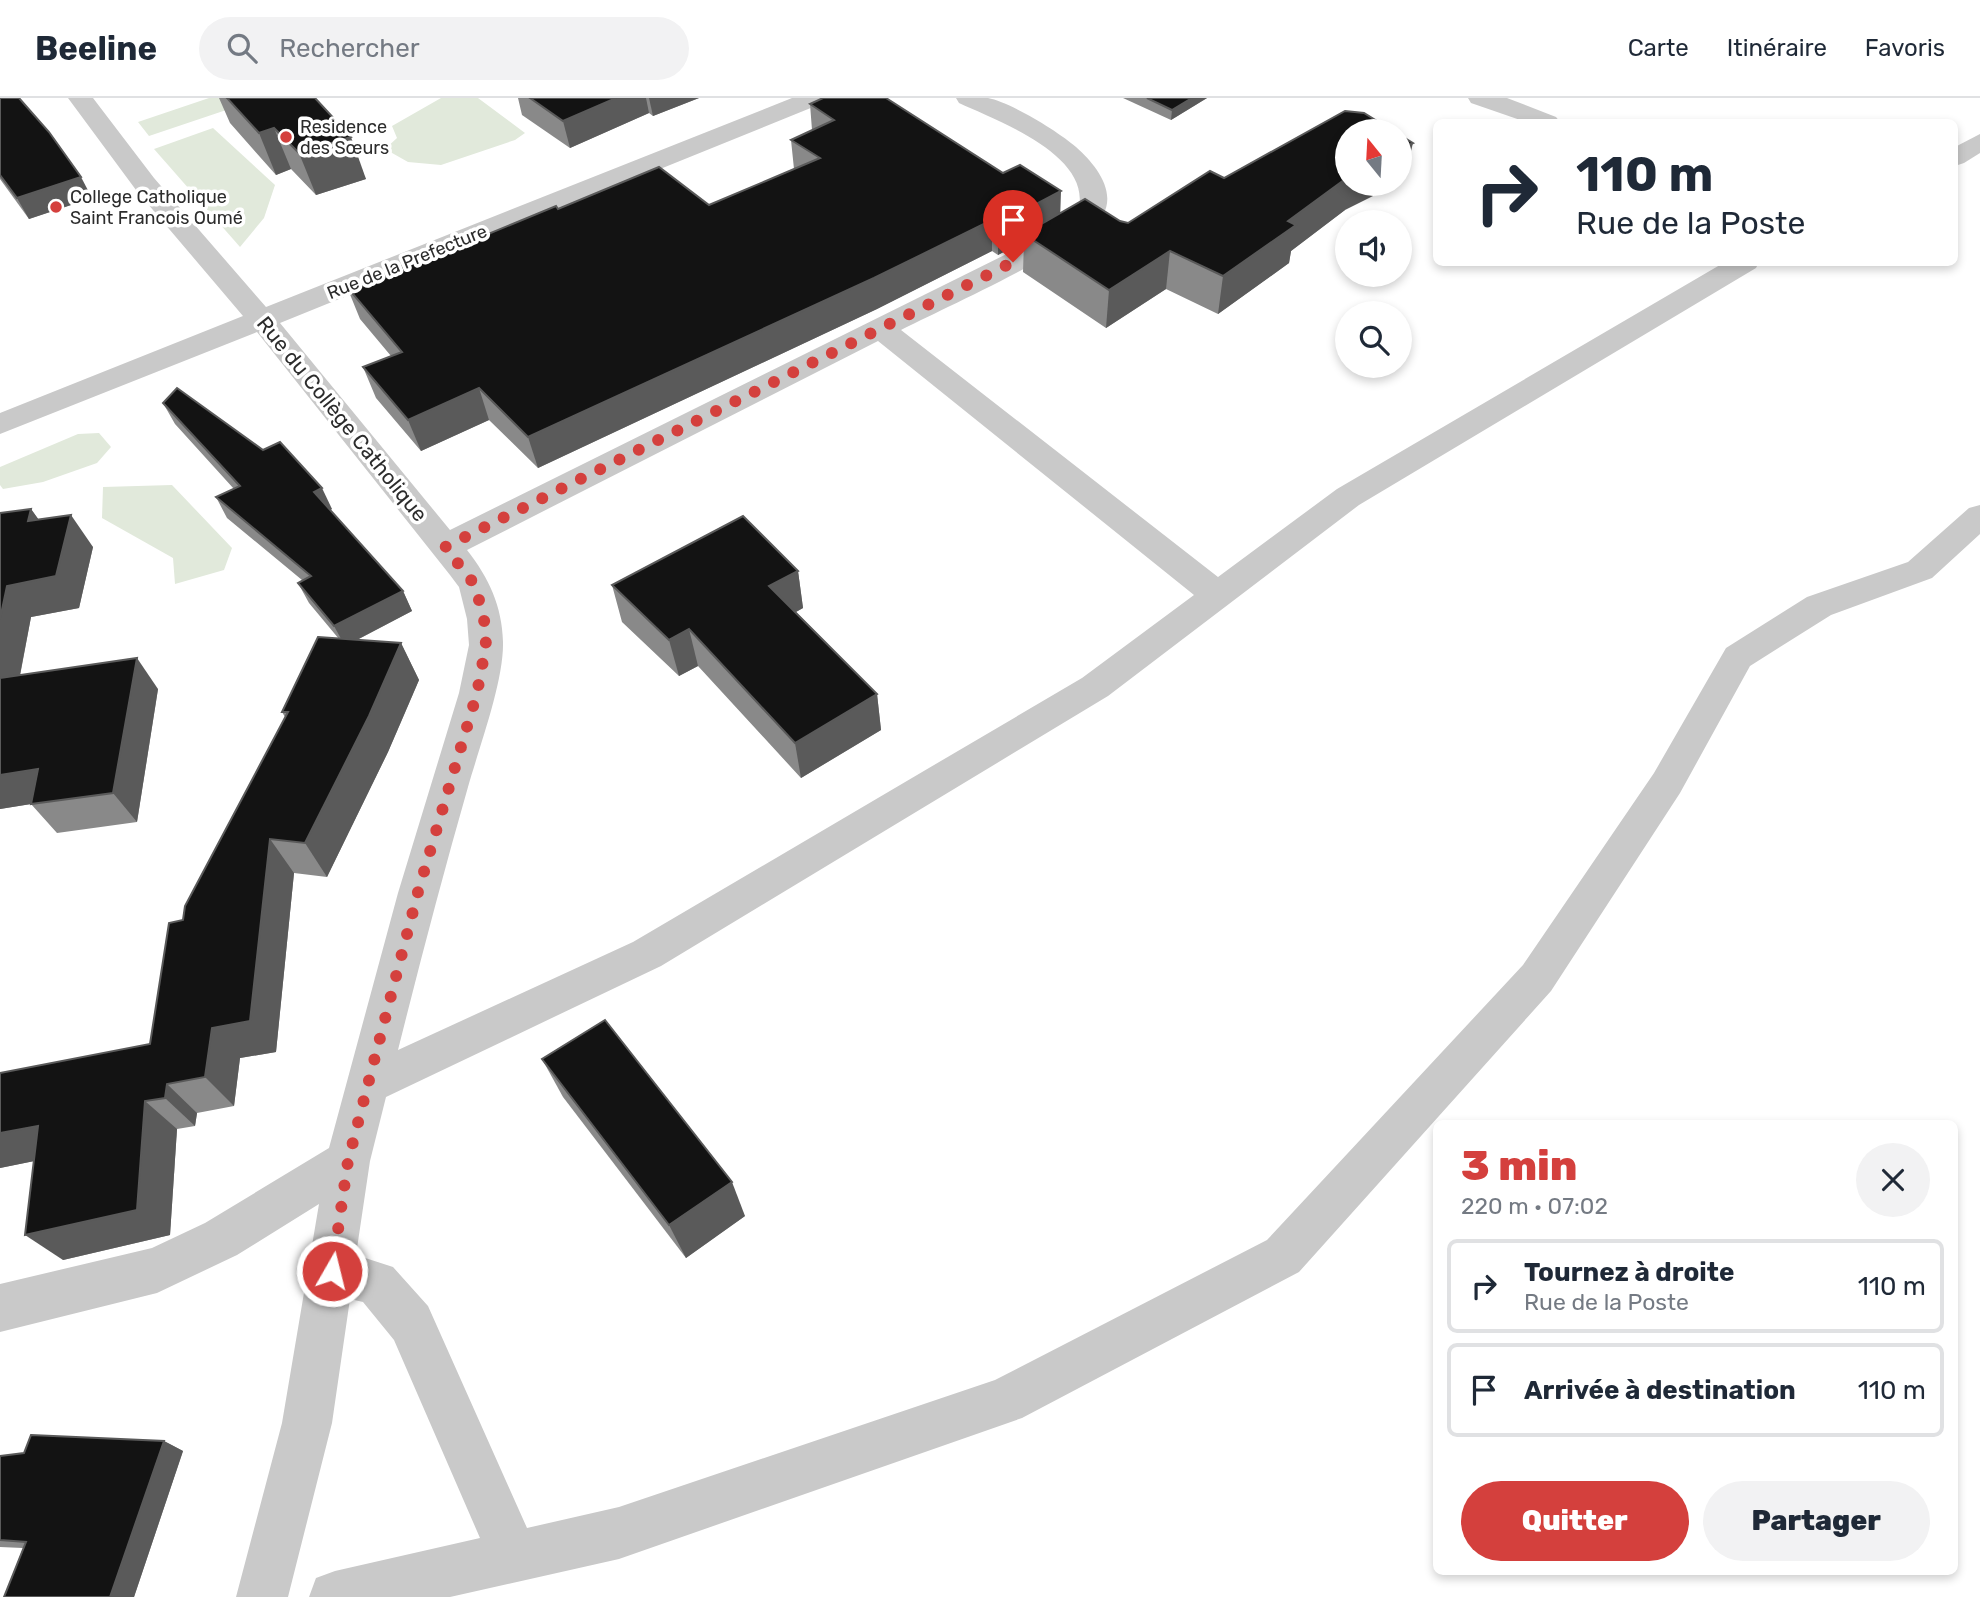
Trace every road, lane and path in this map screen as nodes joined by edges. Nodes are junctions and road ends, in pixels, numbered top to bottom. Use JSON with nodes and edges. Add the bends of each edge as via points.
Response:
{"nodes":[{"id":1,"x":80,"y":98,"type":"edge"},
{"id":2,"x":814,"y":98,"type":"edge"},
{"id":3,"x":968,"y":98,"type":"edge"},
{"id":4,"x":1480,"y":98,"type":"edge"},
{"id":5,"x":1540,"y":119,"type":"edge"},
{"id":6,"x":1980,"y":142,"type":"edge"},
{"id":7,"x":1958,"y":156,"type":"edge"},
{"id":8,"x":1739,"y":266,"type":"edge"},
{"id":9,"x":263,"y":321,"type":"junction"},
{"id":10,"x":881,"y":329,"type":"junction"},
{"id":11,"x":0,"y":424,"type":"edge"},
{"id":12,"x":1980,"y":516,"type":"edge"},
{"id":13,"x":445,"y":547,"type":"junction"},
{"id":14,"x":1217,"y":595,"type":"junction"},
{"id":15,"x":369,"y":1084,"type":"junction"},
{"id":16,"x":348,"y":1161,"type":"junction"},
{"id":17,"x":332,"y":1271,"type":"junction"},
{"id":18,"x":0,"y":1308,"type":"edge"},
{"id":19,"x":514,"y":1557,"type":"junction"},
{"id":20,"x":261,"y":1597,"type":"edge"},
{"id":21,"x":335,"y":1597,"type":"edge"}],
"edges":[{"from":1,"to":9,"type":"street","name":"Rue du Collège Catholique","via":[[145,184]]},
{"from":2,"to":9,"type":"street","name":"Rue de la Prefecture"},
{"from":3,"to":10,"type":"street","via":[[1051,139],[1081,164],[1095,193],[1091,214],[1063,237]]},
{"from":4,"to":5,"type":"street"},
{"from":6,"to":7,"type":"street"},
{"from":8,"to":14,"type":"street","via":[[1348,497]]},
{"from":9,"to":11,"type":"street","name":"Rue de la Prefecture"},
{"from":9,"to":13,"type":"street","name":"Rue du Collège Catholique"},
{"from":10,"to":13,"type":"street"},
{"from":10,"to":14,"type":"street"},
{"from":12,"to":19,"type":"street","via":[[1920,570],[1819,606],[1738,657],[1667,783],[1537,978],[1283,1256],[1005,1401],[619,1533]]},
{"from":13,"to":15,"type":"street","name":"Rue du Collège Catholique","via":[[475,585],[486,645],[477,693],[418,892]]},
{"from":14,"to":15,"type":"street","via":[[1095,687],[648,954]]},
{"from":15,"to":16,"type":"street","name":"Rue du Collège Catholique"},
{"from":16,"to":17,"type":"street","name":"Rue du Collège Catholique"},
{"from":16,"to":18,"type":"street","via":[[221,1239],[157,1270]]},
{"from":17,"to":19,"type":"street","via":[[377,1283],[411,1324]]},
{"from":17,"to":20,"type":"street","name":"Rue du Collège Catholique","via":[[307,1423]]},
{"from":19,"to":21,"type":"street"}]}
